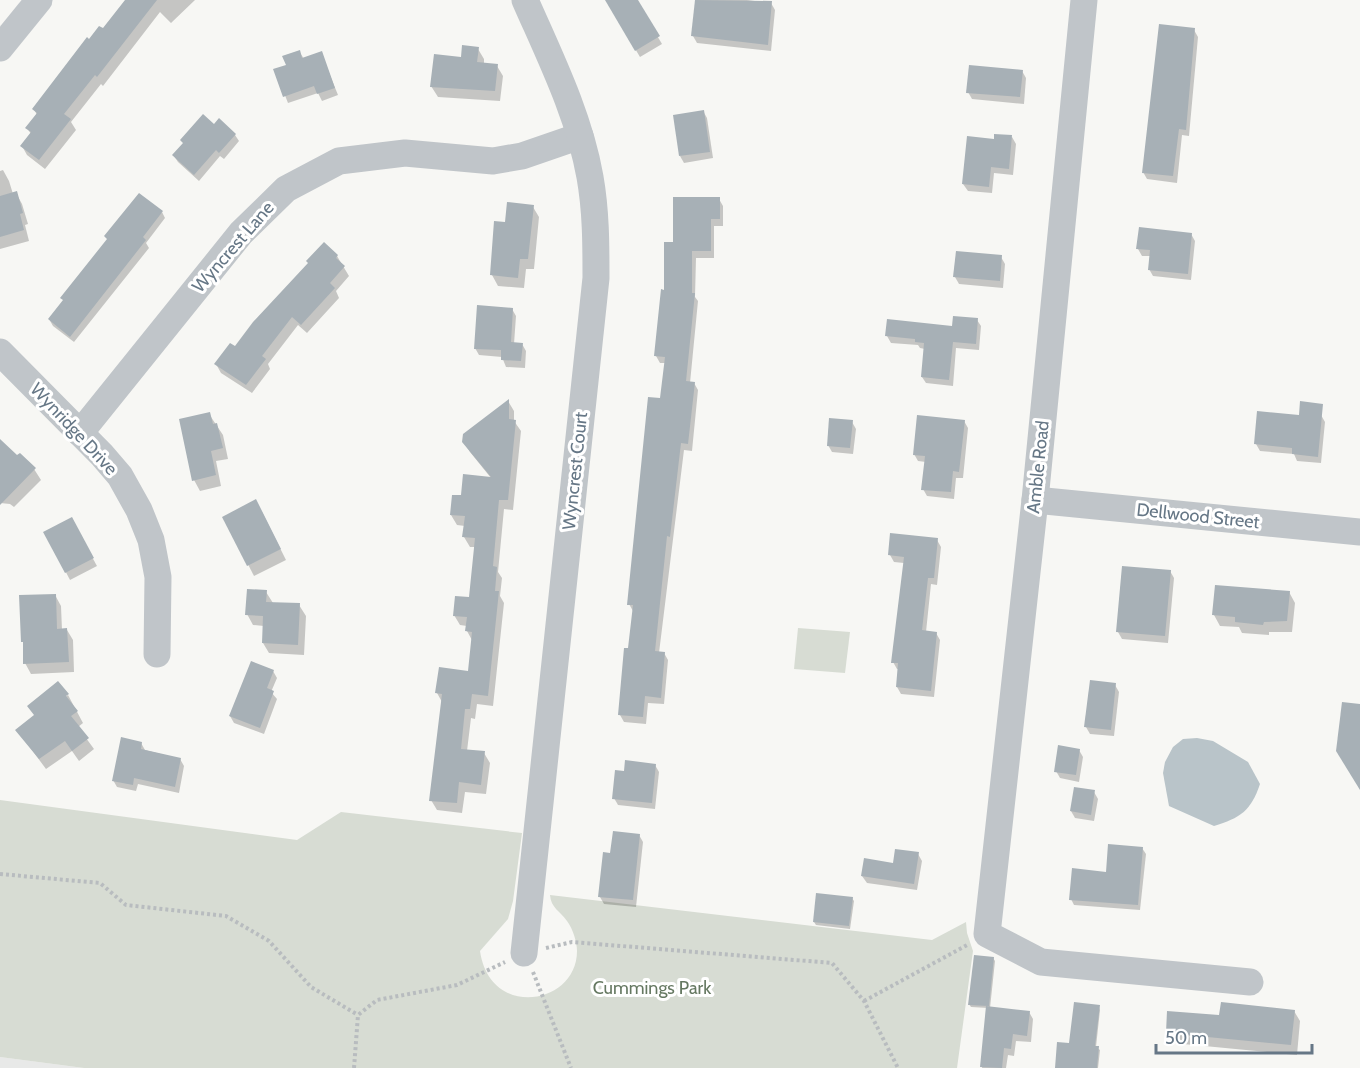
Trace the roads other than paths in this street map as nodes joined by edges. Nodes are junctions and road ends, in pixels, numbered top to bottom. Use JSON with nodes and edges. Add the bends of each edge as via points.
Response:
{"nodes":[{"id":1,"x":39,"y":0,"type":"edge"},
{"id":2,"x":525,"y":0,"type":"edge"},
{"id":3,"x":1084,"y":0,"type":"edge"},
{"id":4,"x":0,"y":48,"type":"edge"},
{"id":5,"x":580,"y":136,"type":"junction"},
{"id":6,"x":0,"y":352,"type":"edge"},
{"id":7,"x":80,"y":433,"type":"junction"},
{"id":8,"x":1035,"y":500,"type":"junction"},
{"id":9,"x":1360,"y":532,"type":"edge"},
{"id":10,"x":157,"y":654,"type":"dead end"},
{"id":11,"x":524,"y":952,"type":"road end"},
{"id":12,"x":1250,"y":982,"type":"dead end"}],
"edges":[{"from":1,"to":4,"type":"street"},
{"from":2,"to":5,"type":"street","name":"Wyncrest Court"},
{"from":3,"to":8,"type":"street","name":"Amble Road"},
{"from":5,"to":7,"type":"street","name":"Wyncrest Lane","via":[[522,156],[493,161],[405,153],[339,161],[286,189],[242,233]]},
{"from":5,"to":11,"type":"street","name":"Wyncrest Court","via":[[596,221],[596,278]]},
{"from":6,"to":7,"type":"street","name":"Wynridge Drive"},
{"from":7,"to":10,"type":"street","name":"Wynridge Drive","via":[[120,476],[151,540],[158,577]]},
{"from":8,"to":9,"type":"street","name":"Dellwood Street"},
{"from":8,"to":12,"type":"street","name":"Amble Road","via":[[987,934],[1041,962]]}]}
